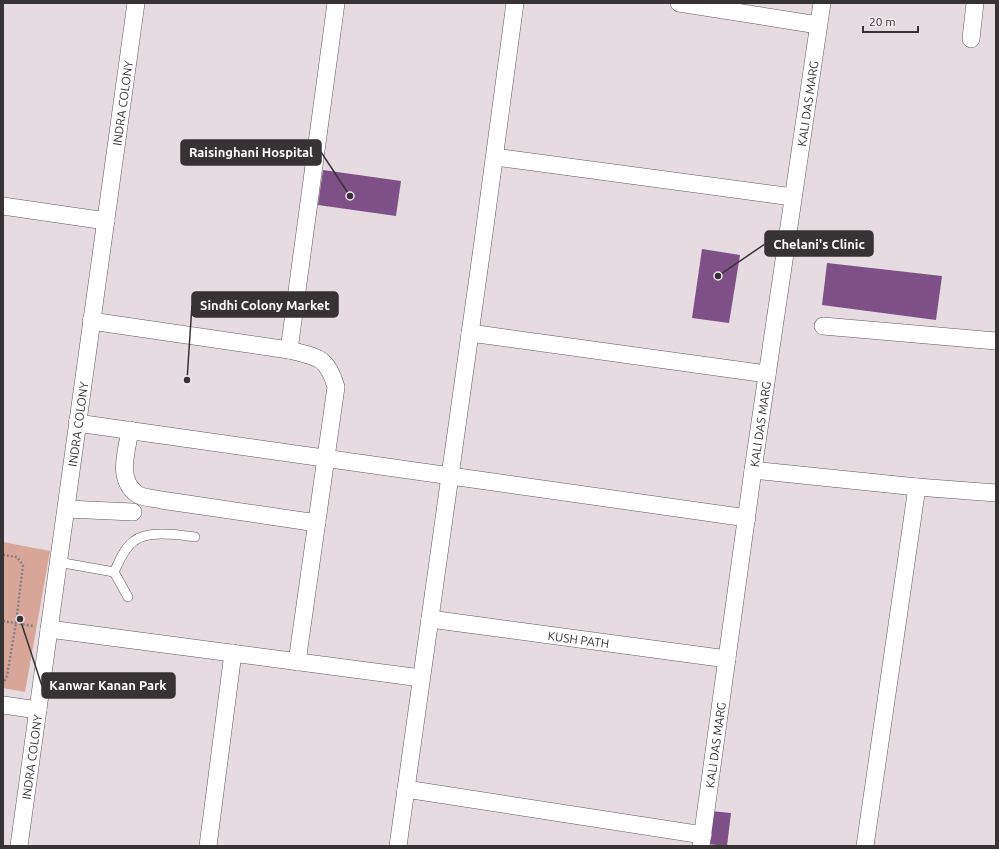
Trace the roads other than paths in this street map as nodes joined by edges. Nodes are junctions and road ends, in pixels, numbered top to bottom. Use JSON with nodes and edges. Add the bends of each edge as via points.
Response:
{"nodes":[{"id":1,"x":136,"y":3,"type":"edge"},
{"id":2,"x":336,"y":3,"type":"edge"},
{"id":3,"x":515,"y":3,"type":"edge"},
{"id":4,"x":679,"y":3,"type":"edge"},
{"id":5,"x":822,"y":3,"type":"edge"},
{"id":6,"x":975,"y":3,"type":"edge"},
{"id":7,"x":818,"y":26,"type":"junction"},
{"id":8,"x":972,"y":39,"type":"dead end"},
{"id":9,"x":494,"y":157,"type":"junction"},
{"id":10,"x":793,"y":198,"type":"junction"},
{"id":11,"x":3,"y":206,"type":"edge"},
{"id":12,"x":106,"y":221,"type":"junction"},
{"id":13,"x":92,"y":321,"type":"junction"},
{"id":14,"x":823,"y":326,"type":"dead end"},
{"id":15,"x":470,"y":332,"type":"junction"},
{"id":16,"x":996,"y":341,"type":"edge"},
{"id":17,"x":289,"y":350,"type":"junction"},
{"id":18,"x":767,"y":374,"type":"junction"},
{"id":19,"x":77,"y":423,"type":"junction"},
{"id":20,"x":130,"y":430,"type":"junction"},
{"id":21,"x":326,"y":458,"type":"junction"},
{"id":22,"x":753,"y":470,"type":"junction"},
{"id":23,"x":450,"y":476,"type":"junction"},
{"id":24,"x":917,"y":487,"type":"junction"},
{"id":25,"x":996,"y":493,"type":"edge"},
{"id":26,"x":66,"y":509,"type":"junction"},
{"id":27,"x":133,"y":512,"type":"dead end"},
{"id":28,"x":747,"y":518,"type":"junction"},
{"id":29,"x":317,"y":523,"type":"junction"},
{"id":30,"x":195,"y":537,"type":"dead end"},
{"id":31,"x":58,"y":562,"type":"junction"},
{"id":32,"x":114,"y":572,"type":"junction"},
{"id":33,"x":128,"y":597,"type":"dead end"},
{"id":34,"x":430,"y":619,"type":"junction"},
{"id":35,"x":49,"y":629,"type":"junction"},
{"id":36,"x":233,"y":653,"type":"junction"},
{"id":37,"x":727,"y":659,"type":"junction"},
{"id":38,"x":296,"y":662,"type":"junction"},
{"id":39,"x":421,"y":678,"type":"junction"},
{"id":40,"x":3,"y":705,"type":"edge"},
{"id":41,"x":38,"y":710,"type":"junction"},
{"id":42,"x":406,"y":788,"type":"junction"},
{"id":43,"x":702,"y":840,"type":"edge"},
{"id":44,"x":19,"y":846,"type":"edge"},
{"id":45,"x":208,"y":846,"type":"edge"},
{"id":46,"x":398,"y":846,"type":"edge"},
{"id":47,"x":865,"y":846,"type":"edge"}],
"edges":[{"from":1,"to":12,"type":"street","name":"INDRA COLONY"},
{"from":2,"to":17,"type":"street"},
{"from":3,"to":9,"type":"street"},
{"from":4,"to":7,"type":"street"},
{"from":5,"to":7,"type":"street","name":"KALI DAS MARG"},
{"from":6,"to":8,"type":"street"},
{"from":7,"to":10,"type":"street","name":"KALI DAS MARG"},
{"from":9,"to":10,"type":"street"},
{"from":9,"to":15,"type":"street"},
{"from":10,"to":18,"type":"street","name":"KALI DAS MARG"},
{"from":11,"to":12,"type":"street"},
{"from":12,"to":13,"type":"street","name":"INDRA COLONY"},
{"from":13,"to":17,"type":"street"},
{"from":13,"to":19,"type":"street","name":"INDRA COLONY"},
{"from":14,"to":16,"type":"street"},
{"from":15,"to":18,"type":"street"},
{"from":15,"to":23,"type":"street"},
{"from":17,"to":21,"type":"street","via":[[320,358],[332,372],[336,387]]},
{"from":18,"to":22,"type":"street","name":"KALI DAS MARG"},
{"from":19,"to":20,"type":"street"},
{"from":19,"to":26,"type":"street","name":"INDRA COLONY"},
{"from":20,"to":21,"type":"street"},
{"from":20,"to":29,"type":"street","via":[[123,472],[128,484],[137,494],[161,500]]},
{"from":21,"to":23,"type":"street"},
{"from":21,"to":29,"type":"street"},
{"from":22,"to":24,"type":"street"},
{"from":22,"to":28,"type":"street","name":"KALI DAS MARG"},
{"from":23,"to":28,"type":"street"},
{"from":23,"to":34,"type":"street"},
{"from":24,"to":25,"type":"street"},
{"from":24,"to":47,"type":"street"},
{"from":26,"to":27,"type":"street"},
{"from":26,"to":31,"type":"street","name":"INDRA COLONY"},
{"from":28,"to":37,"type":"street","name":"KALI DAS MARG"},
{"from":29,"to":38,"type":"street"},
{"from":30,"to":32,"type":"lane","via":[[159,533],[134,540]]},
{"from":31,"to":32,"type":"lane"},
{"from":31,"to":35,"type":"street","name":"INDRA COLONY"},
{"from":32,"to":33,"type":"lane"},
{"from":34,"to":37,"type":"street","name":"KUSH PATH"},
{"from":34,"to":39,"type":"street"},
{"from":35,"to":36,"type":"street"},
{"from":35,"to":41,"type":"street","name":"INDRA COLONY"},
{"from":36,"to":38,"type":"street"},
{"from":36,"to":45,"type":"street"},
{"from":37,"to":43,"type":"street","name":"KALI DAS MARG"},
{"from":38,"to":39,"type":"street"},
{"from":39,"to":42,"type":"street"},
{"from":40,"to":41,"type":"street"},
{"from":41,"to":44,"type":"street","name":"INDRA COLONY"},
{"from":42,"to":43,"type":"street"},
{"from":42,"to":46,"type":"street"}]}
